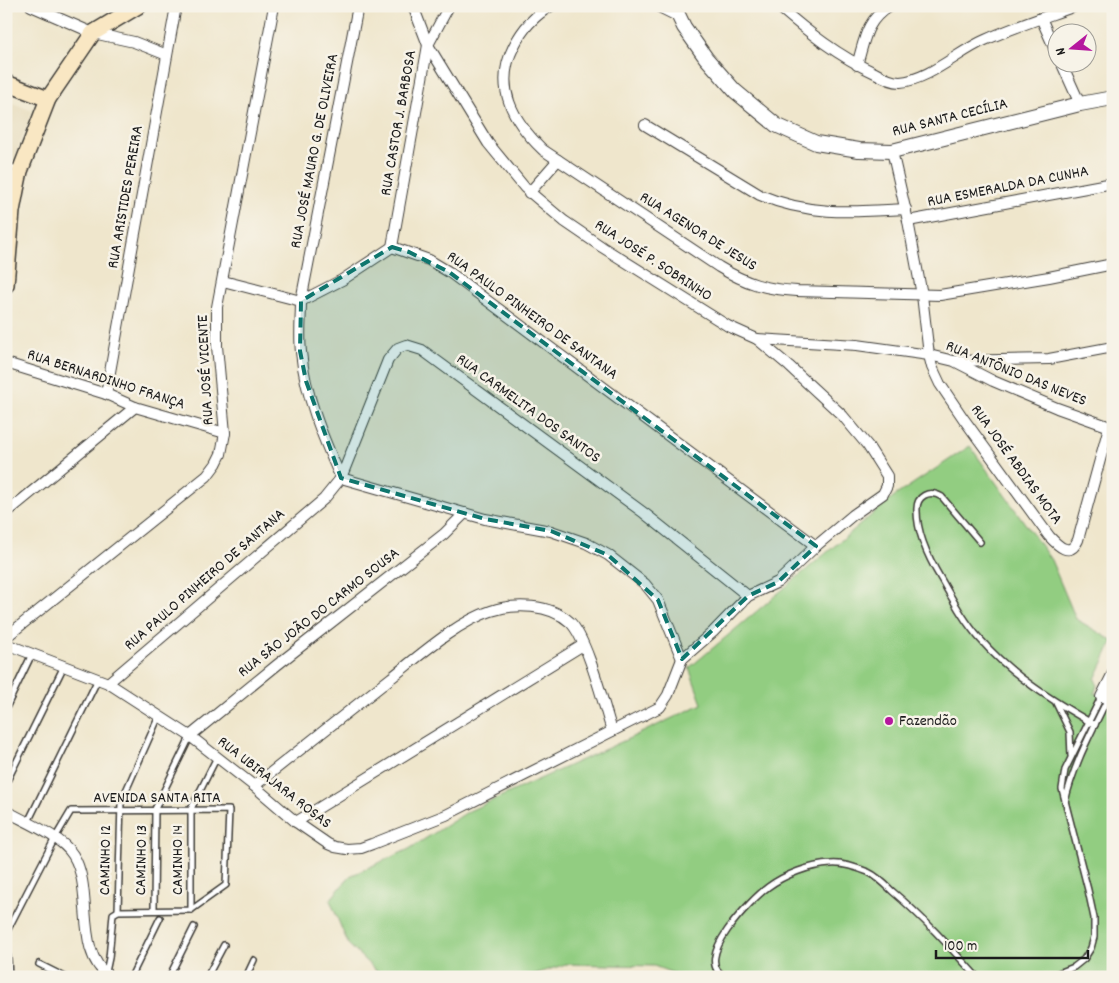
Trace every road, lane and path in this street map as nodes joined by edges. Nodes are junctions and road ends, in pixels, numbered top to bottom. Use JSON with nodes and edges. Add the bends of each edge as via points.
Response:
{"nodes":[{"id":1,"x":31,"y":6,"type":"edge"},
{"id":2,"x":138,"y":6,"type":"edge"},
{"id":3,"x":176,"y":6,"type":"edge"},
{"id":4,"x":274,"y":6,"type":"edge"},
{"id":5,"x":358,"y":6,"type":"edge"},
{"id":6,"x":413,"y":6,"type":"edge"},
{"id":7,"x":449,"y":6,"type":"edge"},
{"id":8,"x":551,"y":6,"type":"edge"},
{"id":9,"x":656,"y":6,"type":"edge"},
{"id":10,"x":778,"y":6,"type":"edge"},
{"id":11,"x":889,"y":6,"type":"edge"},
{"id":12,"x":1075,"y":6,"type":"edge"},
{"id":13,"x":676,"y":11,"type":"edge"},
{"id":14,"x":1041,"y":18,"type":"junction"},
{"id":15,"x":1046,"y":29,"type":"edge"},
{"id":16,"x":93,"y":33,"type":"junction"},
{"id":17,"x":428,"y":45,"type":"junction"},
{"id":18,"x":167,"y":55,"type":"junction"},
{"id":19,"x":857,"y":65,"type":"junction"},
{"id":20,"x":1066,"y":72,"type":"edge"},
{"id":21,"x":6,"y":82,"type":"edge"},
{"id":22,"x":1113,"y":98,"type":"edge"},
{"id":23,"x":48,"y":99,"type":"junction"},
{"id":24,"x":1080,"y":104,"type":"junction"},
{"id":25,"x":645,"y":125,"type":"dead end"},
{"id":26,"x":892,"y":151,"type":"junction"},
{"id":27,"x":558,"y":160,"type":"junction"},
{"id":28,"x":13,"y":168,"type":"edge"},
{"id":29,"x":1113,"y":183,"type":"edge"},
{"id":30,"x":529,"y":192,"type":"junction"},
{"id":31,"x":906,"y":209,"type":"junction"},
{"id":32,"x":908,"y":221,"type":"junction"},
{"id":33,"x":392,"y":247,"type":"junction"},
{"id":34,"x":1113,"y":264,"type":"edge"},
{"id":35,"x":223,"y":281,"type":"junction"},
{"id":36,"x":6,"y":284,"type":"edge"},
{"id":37,"x":922,"y":296,"type":"junction"},
{"id":38,"x":301,"y":301,"type":"junction"},
{"id":39,"x":757,"y":339,"type":"junction"},
{"id":40,"x":1113,"y":347,"type":"edge"},
{"id":41,"x":929,"y":355,"type":"junction"},
{"id":42,"x":954,"y":361,"type":"junction"},
{"id":43,"x":6,"y":363,"type":"edge"},
{"id":44,"x":106,"y":394,"type":"junction"},
{"id":45,"x":135,"y":407,"type":"junction"},
{"id":46,"x":1111,"y":427,"type":"edge"},
{"id":47,"x":225,"y":433,"type":"junction"},
{"id":48,"x":341,"y":478,"type":"junction"},
{"id":49,"x":6,"y":513,"type":"edge"},
{"id":50,"x":465,"y":513,"type":"junction"},
{"id":51,"x":980,"y":542,"type":"dead end"},
{"id":52,"x":816,"y":546,"type":"junction"},
{"id":53,"x":748,"y":596,"type":"junction"},
{"id":54,"x":6,"y":637,"type":"edge"},
{"id":55,"x":6,"y":644,"type":"edge"},
{"id":56,"x":583,"y":645,"type":"junction"},
{"id":57,"x":32,"y":654,"type":"junction"},
{"id":58,"x":682,"y":659,"type":"junction"},
{"id":59,"x":64,"y":666,"type":"junction"},
{"id":60,"x":1113,"y":673,"type":"edge"},
{"id":61,"x":103,"y":681,"type":"junction"},
{"id":62,"x":1108,"y":693,"type":"edge"},
{"id":63,"x":1056,"y":702,"type":"junction"},
{"id":64,"x":6,"y":708,"type":"edge"},
{"id":65,"x":159,"y":715,"type":"junction"},
{"id":66,"x":1088,"y":721,"type":"junction"},
{"id":67,"x":1095,"y":725,"type":"junction"},
{"id":68,"x":612,"y":731,"type":"junction"},
{"id":69,"x":190,"y":736,"type":"junction"},
{"id":70,"x":217,"y":757,"type":"junction"},
{"id":71,"x":1071,"y":757,"type":"junction"},
{"id":72,"x":6,"y":783,"type":"edge"},
{"id":73,"x":254,"y":786,"type":"junction"},
{"id":74,"x":1065,"y":802,"type":"junction"},
{"id":75,"x":120,"y":809,"type":"junction"},
{"id":76,"x":156,"y":809,"type":"junction"},
{"id":77,"x":191,"y":810,"type":"junction"},
{"id":78,"x":6,"y":812,"type":"edge"},
{"id":79,"x":296,"y":822,"type":"junction"},
{"id":80,"x":28,"y":823,"type":"junction"},
{"id":81,"x":55,"y":838,"type":"junction"},
{"id":82,"x":154,"y":910,"type":"junction"},
{"id":83,"x":191,"y":910,"type":"junction"},
{"id":84,"x":118,"y":911,"type":"junction"},
{"id":85,"x":160,"y":918,"type":"dead end"},
{"id":86,"x":194,"y":927,"type":"dead end"},
{"id":87,"x":6,"y":933,"type":"edge"},
{"id":88,"x":224,"y":945,"type":"dead end"},
{"id":89,"x":6,"y":949,"type":"edge"},
{"id":90,"x":254,"y":960,"type":"dead end"},
{"id":91,"x":39,"y":964,"type":"dead end"},
{"id":92,"x":108,"y":975,"type":"edge"},
{"id":93,"x":9,"y":977,"type":"edge"},
{"id":94,"x":65,"y":977,"type":"edge"},
{"id":95,"x":131,"y":977,"type":"edge"},
{"id":96,"x":169,"y":977,"type":"edge"},
{"id":97,"x":207,"y":977,"type":"edge"},
{"id":98,"x":246,"y":977,"type":"edge"},
{"id":99,"x":726,"y":977,"type":"edge"},
{"id":100,"x":977,"y":977,"type":"edge"},
{"id":101,"x":1048,"y":977,"type":"edge"}],
"edges":[{"from":1,"to":16,"type":"street"},
{"from":2,"to":16,"type":"main road"},
{"from":3,"to":18,"type":"street","name":"RUA ARISTIDES PEREIRA"},
{"from":4,"to":35,"type":"street","name":"RUA JOSÉ VICENTE"},
{"from":5,"to":38,"type":"street","name":"RUA JOSÉ MAURO G. DE OLIVEIRA"},
{"from":6,"to":17,"type":"street","name":"RUA CASTOR J. BARBOSA"},
{"from":7,"to":17,"type":"street"},
{"from":8,"to":27,"type":"street","name":"RUA AGENOR DE JESUS","via":[[518,37],[505,72],[505,87],[508,102],[520,124],[543,150]]},
{"from":9,"to":13,"type":"street"},
{"from":10,"to":19,"type":"street","via":[[804,29]]},
{"from":11,"to":19,"type":"street","via":[[871,21]]},
{"from":12,"to":14,"type":"street"},
{"from":13,"to":26,"type":"street","name":"RUA SANTA CECÍLIA","via":[[706,58],[735,91],[776,125],[816,143]]},
{"from":14,"to":15,"type":"street"},
{"from":14,"to":19,"type":"street","via":[[984,40],[911,80],[893,81]]},
{"from":16,"to":18,"type":"street","via":[[134,42]]},
{"from":16,"to":23,"type":"main road"},
{"from":17,"to":30,"type":"street","name":"RUA JOSÉ P. SOBRINHO","via":[[488,143]]},
{"from":17,"to":33,"type":"street","name":"RUA CASTOR J. BARBOSA"},
{"from":18,"to":44,"type":"street","name":"RUA ARISTIDES PEREIRA"},
{"from":20,"to":24,"type":"street"},
{"from":21,"to":23,"type":"main road"},
{"from":22,"to":24,"type":"street","name":"RUA SANTA CECÍLIA"},
{"from":23,"to":28,"type":"main road"},
{"from":24,"to":26,"type":"street","name":"RUA SANTA CECÍLIA"},
{"from":25,"to":31,"type":"street","via":[[760,195],[776,201],[820,211]]},
{"from":26,"to":31,"type":"street"},
{"from":27,"to":30,"type":"street"},
{"from":27,"to":37,"type":"street","name":"RUA AGENOR DE JESUS","via":[[748,283],[797,292]]},
{"from":28,"to":36,"type":"main road"},
{"from":29,"to":32,"type":"street","name":"RUA ESMERALDA DA CUNHA"},
{"from":30,"to":39,"type":"street","name":"RUA JOSÉ P. SOBRINHO","via":[[602,247],[728,326]]},
{"from":31,"to":32,"type":"street"},
{"from":32,"to":37,"type":"street"},
{"from":33,"to":38,"type":"street","via":[[342,280]]},
{"from":33,"to":52,"type":"street","name":"RUA PAULO PINHEIRO DE SANTANA","via":[[429,260],[449,272]]},
{"from":34,"to":37,"type":"street","name":"RUA AGENOR DE JESUS","via":[[970,291]]},
{"from":35,"to":38,"type":"street"},
{"from":35,"to":47,"type":"street","name":"RUA JOSÉ VICENTE","via":[[216,320]]},
{"from":37,"to":41,"type":"street"},
{"from":38,"to":48,"type":"street","via":[[300,351],[306,381]]},
{"from":39,"to":41,"type":"street","name":"RUA ANTÔNIO DAS NEVES","via":[[857,345]]},
{"from":39,"to":52,"type":"street","name":"RUA JOSÉ P. SOBRINHO","via":[[843,416],[887,476],[883,494]]},
{"from":40,"to":42,"type":"street","via":[[1049,358]]},
{"from":41,"to":42,"type":"street","name":"RUA ANTÔNIO DAS NEVES"},
{"from":41,"to":46,"type":"street","name":"RUA JOSÉ ABDIAS MOTA","via":[[938,379],[963,418],[1049,536],[1063,548],[1073,548],[1078,540]]},
{"from":42,"to":46,"type":"street","name":"RUA ANTÔNIO DAS NEVES","via":[[1002,385]]},
{"from":43,"to":44,"type":"street","name":"RUA BERNARDINHO FRANÇA"},
{"from":44,"to":45,"type":"street","name":"RUA BERNARDINHO FRANÇA"},
{"from":45,"to":47,"type":"street","name":"RUA BERNARDINHO FRANÇA"},
{"from":45,"to":49,"type":"street"},
{"from":47,"to":54,"type":"street","name":"RUA JOSÉ VICENTE","via":[[221,454],[207,476]]},
{"from":48,"to":50,"type":"street"},
{"from":48,"to":53,"type":"street","name":"RUA CARMELITA DOS SANTOS","via":[[388,360],[398,348],[414,347],[636,507]]},
{"from":48,"to":61,"type":"street","name":"RUA PAULO PINHEIRO DE SANTANA","via":[[324,499]]},
{"from":50,"to":58,"type":"street","via":[[551,531],[586,543],[608,555],[645,584],[658,600]]},
{"from":50,"to":69,"type":"street","name":"RUA SÃO JOÃO DO CARMO SOUSA","via":[[444,534]]},
{"from":51,"to":63,"type":"lane","via":[[942,497],[931,492],[919,500],[917,516],[925,548],[960,613],[996,656],[1027,683]]},
{"from":52,"to":53,"type":"street","via":[[778,582]]},
{"from":53,"to":58,"type":"street"},
{"from":55,"to":57,"type":"street","name":"RUA UBIRAJARA ROSAS"},
{"from":56,"to":68,"type":"street"},
{"from":56,"to":73,"type":"street","via":[[568,621],[547,610],[505,607],[479,616],[426,650]]},
{"from":56,"to":79,"type":"street"},
{"from":57,"to":59,"type":"street","name":"RUA UBIRAJARA ROSAS"},
{"from":57,"to":64,"type":"lane"},
{"from":58,"to":68,"type":"street","name":"RUA UBIRAJARA ROSAS","via":[[660,707]]},
{"from":59,"to":61,"type":"street","name":"RUA UBIRAJARA ROSAS"},
{"from":59,"to":72,"type":"lane"},
{"from":60,"to":62,"type":"street"},
{"from":61,"to":65,"type":"street","name":"RUA UBIRAJARA ROSAS"},
{"from":61,"to":80,"type":"lane"},
{"from":62,"to":66,"type":"lane"},
{"from":62,"to":67,"type":"lane"},
{"from":63,"to":66,"type":"lane"},
{"from":63,"to":71,"type":"lane","via":[[1070,732]]},
{"from":65,"to":69,"type":"street","name":"RUA UBIRAJARA ROSAS"},
{"from":65,"to":75,"type":"lane","name":"CAMINHO 12"},
{"from":66,"to":67,"type":"lane"},
{"from":66,"to":71,"type":"lane"},
{"from":67,"to":74,"type":"lane"},
{"from":68,"to":79,"type":"street","name":"RUA UBIRAJARA ROSAS","via":[[446,815],[361,848],[336,847]]},
{"from":69,"to":70,"type":"street","name":"RUA UBIRAJARA ROSAS"},
{"from":69,"to":76,"type":"lane"},
{"from":70,"to":73,"type":"street","name":"RUA UBIRAJARA ROSAS"},
{"from":70,"to":77,"type":"lane"},
{"from":71,"to":74,"type":"lane","via":[[1063,779]]},
{"from":73,"to":79,"type":"street","name":"RUA UBIRAJARA ROSAS"},
{"from":74,"to":101,"type":"lane","via":[[1094,918],[1094,937],[1084,959],[1074,967]]},
{"from":75,"to":76,"type":"lane","name":"AVENIDA SANTA RITA"},
{"from":75,"to":81,"type":"lane","name":"AVENIDA SANTA RITA","via":[[73,810]]},
{"from":75,"to":84,"type":"lane","name":"CAMINHO 12"},
{"from":76,"to":77,"type":"lane","name":"AVENIDA SANTA RITA"},
{"from":76,"to":82,"type":"lane","name":"CAMINHO 13"},
{"from":77,"to":83,"type":"lane","name":"CAMINHO 14"},
{"from":77,"to":83,"type":"lane","name":"AVENIDA SANTA RITA","via":[[229,810],[226,885]]},
{"from":78,"to":80,"type":"street"},
{"from":80,"to":81,"type":"street"},
{"from":81,"to":87,"type":"lane"},
{"from":81,"to":92,"type":"street","via":[[74,856],[80,872],[91,948],[98,965]]},
{"from":82,"to":83,"type":"lane"},
{"from":82,"to":84,"type":"lane"},
{"from":84,"to":92,"type":"lane","via":[[112,914]]},
{"from":85,"to":95,"type":"lane"},
{"from":86,"to":96,"type":"lane"},
{"from":88,"to":97,"type":"lane"},
{"from":89,"to":93,"type":"lane"},
{"from":90,"to":98,"type":"lane"},
{"from":91,"to":94,"type":"lane"},
{"from":99,"to":100,"type":"lane","via":[[719,974],[715,957],[731,924],[747,906],[768,886],[785,877],[832,864],[852,866],[870,873],[921,916]]}]}
